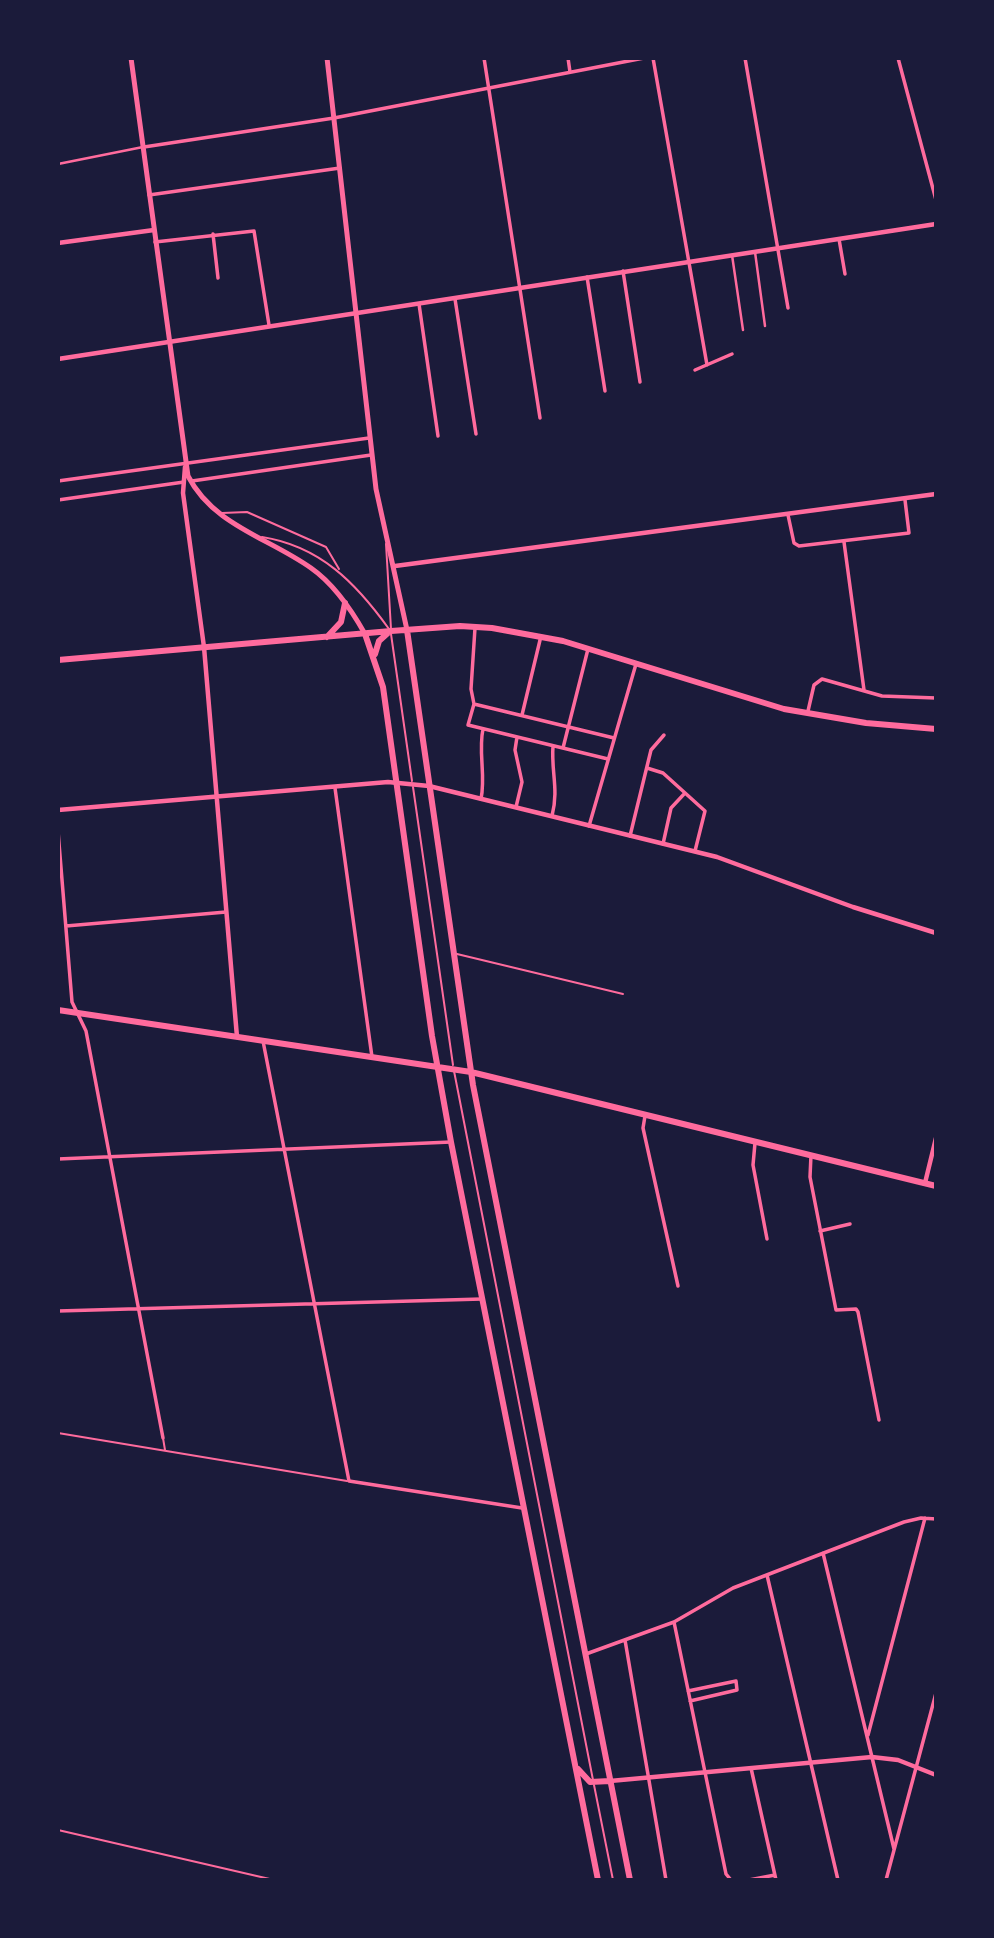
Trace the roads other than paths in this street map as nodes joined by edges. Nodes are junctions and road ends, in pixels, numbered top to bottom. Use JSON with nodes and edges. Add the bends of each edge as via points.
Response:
{"nodes":[{"id":1,"x":131,"y":58,"type":"edge"},
{"id":2,"x":327,"y":58,"type":"edge"},
{"id":3,"x":484,"y":58,"type":"edge"},
{"id":4,"x":568,"y":58,"type":"edge"},
{"id":5,"x":645,"y":58,"type":"edge"},
{"id":6,"x":653,"y":58,"type":"edge"},
{"id":7,"x":745,"y":58,"type":"edge"},
{"id":8,"x":898,"y":58,"type":"edge"},
{"id":9,"x":570,"y":72,"type":"junction"},
{"id":10,"x":489,"y":88,"type":"junction"},
{"id":11,"x":334,"y":118,"type":"junction"},
{"id":12,"x":143,"y":148,"type":"junction"},
{"id":13,"x":58,"y":164,"type":"edge"},
{"id":14,"x":340,"y":168,"type":"junction"},
{"id":15,"x":149,"y":195,"type":"junction"},
{"id":16,"x":936,"y":200,"type":"edge"},
{"id":17,"x":936,"y":224,"type":"edge"},
{"id":18,"x":154,"y":230,"type":"junction"},
{"id":19,"x":213,"y":234,"type":"junction"},
{"id":20,"x":839,"y":239,"type":"junction"},
{"id":21,"x":155,"y":242,"type":"junction"},
{"id":22,"x":58,"y":243,"type":"edge"},
{"id":23,"x":779,"y":248,"type":"junction"},
{"id":24,"x":755,"y":251,"type":"junction"},
{"id":25,"x":732,"y":255,"type":"junction"},
{"id":26,"x":689,"y":261,"type":"junction"},
{"id":27,"x":623,"y":271,"type":"junction"},
{"id":28,"x":845,"y":274,"type":"dead end"},
{"id":29,"x":587,"y":277,"type":"junction"},
{"id":30,"x":218,"y":278,"type":"dead end"},
{"id":31,"x":521,"y":287,"type":"junction"},
{"id":32,"x":455,"y":296,"type":"junction"},
{"id":33,"x":418,"y":302,"type":"junction"},
{"id":34,"x":788,"y":308,"type":"dead end"},
{"id":35,"x":354,"y":312,"type":"junction"},
{"id":36,"x":269,"y":325,"type":"junction"},
{"id":37,"x":765,"y":326,"type":"dead end"},
{"id":38,"x":743,"y":330,"type":"dead end"},
{"id":39,"x":168,"y":341,"type":"junction"},
{"id":40,"x":732,"y":354,"type":"dead end"},
{"id":41,"x":58,"y":359,"type":"edge"},
{"id":42,"x":707,"y":365,"type":"junction"},
{"id":43,"x":695,"y":370,"type":"dead end"},
{"id":44,"x":640,"y":382,"type":"dead end"},
{"id":45,"x":605,"y":391,"type":"dead end"},
{"id":46,"x":540,"y":418,"type":"dead end"},
{"id":47,"x":476,"y":434,"type":"dead end"},
{"id":48,"x":438,"y":436,"type":"dead end"},
{"id":49,"x":369,"y":438,"type":"junction"},
{"id":50,"x":372,"y":455,"type":"junction"},
{"id":51,"x":185,"y":465,"type":"junction"},
{"id":52,"x":58,"y":481,"type":"edge"},
{"id":53,"x":191,"y":481,"type":"junction"},
{"id":54,"x":183,"y":482,"type":"junction"},
{"id":55,"x":936,"y":494,"type":"edge"},
{"id":56,"x":58,"y":500,"type":"edge"},
{"id":57,"x":905,"y":500,"type":"junction"},
{"id":58,"x":219,"y":514,"type":"junction"},
{"id":59,"x":788,"y":515,"type":"junction"},
{"id":60,"x":384,"y":528,"type":"junction"},
{"id":61,"x":254,"y":536,"type":"junction"},
{"id":62,"x":844,"y":541,"type":"junction"},
{"id":63,"x":395,"y":566,"type":"junction"},
{"id":64,"x":339,"y":570,"type":"junction"},
{"id":65,"x":345,"y":603,"type":"junction"},
{"id":66,"x":475,"y":627,"type":"junction"},
{"id":67,"x":407,"y":630,"type":"junction"},
{"id":68,"x":391,"y":631,"type":"junction"},
{"id":69,"x":365,"y":634,"type":"junction"},
{"id":70,"x":541,"y":635,"type":"junction"},
{"id":71,"x":326,"y":637,"type":"junction"},
{"id":72,"x":204,"y":647,"type":"junction"},
{"id":73,"x":588,"y":649,"type":"junction"},
{"id":74,"x":374,"y":656,"type":"junction"},
{"id":75,"x":58,"y":660,"type":"edge"},
{"id":76,"x":636,"y":664,"type":"junction"},
{"id":77,"x":864,"y":690,"type":"junction"},
{"id":78,"x":936,"y":698,"type":"edge"},
{"id":79,"x":474,"y":704,"type":"junction"},
{"id":80,"x":807,"y":713,"type":"junction"},
{"id":81,"x":522,"y":715,"type":"junction"},
{"id":82,"x":569,"y":727,"type":"junction"},
{"id":83,"x":482,"y":729,"type":"junction"},
{"id":84,"x":936,"y":729,"type":"edge"},
{"id":85,"x":664,"y":735,"type":"dead end"},
{"id":86,"x":517,"y":737,"type":"junction"},
{"id":87,"x":614,"y":738,"type":"junction"},
{"id":88,"x":553,"y":746,"type":"junction"},
{"id":89,"x":563,"y":748,"type":"junction"},
{"id":90,"x":608,"y":760,"type":"junction"},
{"id":91,"x":646,"y":768,"type":"junction"},
{"id":92,"x":397,"y":783,"type":"junction"},
{"id":93,"x":413,"y":784,"type":"junction"},
{"id":94,"x":429,"y":786,"type":"junction"},
{"id":95,"x":334,"y":788,"type":"junction"},
{"id":96,"x":685,"y":793,"type":"junction"},
{"id":97,"x":216,"y":797,"type":"junction"},
{"id":98,"x":481,"y":799,"type":"junction"},
{"id":99,"x":516,"y":808,"type":"junction"},
{"id":100,"x":58,"y":810,"type":"edge"},
{"id":101,"x":552,"y":817,"type":"junction"},
{"id":102,"x":589,"y":826,"type":"junction"},
{"id":103,"x":58,"y":831,"type":"edge"},
{"id":104,"x":630,"y":836,"type":"junction"},
{"id":105,"x":663,"y":844,"type":"junction"},
{"id":106,"x":695,"y":851,"type":"junction"},
{"id":107,"x":58,"y":911,"type":"edge"},
{"id":108,"x":65,"y":911,"type":"junction"},
{"id":109,"x":226,"y":912,"type":"junction"},
{"id":110,"x":66,"y":926,"type":"junction"},
{"id":111,"x":936,"y":933,"type":"edge"},
{"id":112,"x":453,"y":954,"type":"junction"},
{"id":113,"x":623,"y":994,"type":"dead end"},
{"id":114,"x":58,"y":1010,"type":"edge"},
{"id":115,"x":78,"y":1013,"type":"junction"},
{"id":116,"x":236,"y":1037,"type":"junction"},
{"id":117,"x":263,"y":1041,"type":"junction"},
{"id":118,"x":372,"y":1057,"type":"junction"},
{"id":119,"x":438,"y":1067,"type":"junction"},
{"id":120,"x":454,"y":1069,"type":"junction"},
{"id":121,"x":471,"y":1072,"type":"junction"},
{"id":122,"x":645,"y":1114,"type":"junction"},
{"id":123,"x":936,"y":1138,"type":"edge"},
{"id":124,"x":756,"y":1141,"type":"junction"},
{"id":125,"x":451,"y":1142,"type":"junction"},
{"id":126,"x":283,"y":1149,"type":"junction"},
{"id":127,"x":811,"y":1155,"type":"junction"},
{"id":128,"x":109,"y":1157,"type":"junction"},
{"id":129,"x":58,"y":1159,"type":"edge"},
{"id":130,"x":925,"y":1183,"type":"junction"},
{"id":131,"x":936,"y":1186,"type":"edge"},
{"id":132,"x":850,"y":1224,"type":"dead end"},
{"id":133,"x":820,"y":1231,"type":"junction"},
{"id":134,"x":767,"y":1239,"type":"dead end"},
{"id":135,"x":678,"y":1286,"type":"dead end"},
{"id":136,"x":482,"y":1299,"type":"junction"},
{"id":137,"x":313,"y":1304,"type":"junction"},
{"id":138,"x":139,"y":1309,"type":"junction"},
{"id":139,"x":58,"y":1311,"type":"edge"},
{"id":140,"x":879,"y":1420,"type":"dead end"},
{"id":141,"x":58,"y":1433,"type":"edge"},
{"id":142,"x":163,"y":1438,"type":"joint"},
{"id":143,"x":165,"y":1451,"type":"junction"},
{"id":144,"x":349,"y":1481,"type":"junction"},
{"id":145,"x":522,"y":1508,"type":"junction"},
{"id":146,"x":925,"y":1518,"type":"junction"},
{"id":147,"x":936,"y":1519,"type":"edge"},
{"id":148,"x":823,"y":1553,"type":"junction"},
{"id":149,"x":767,"y":1575,"type":"junction"},
{"id":150,"x":674,"y":1622,"type":"junction"},
{"id":151,"x":625,"y":1640,"type":"junction"},
{"id":152,"x":584,"y":1655,"type":"junction"},
{"id":153,"x":688,"y":1691,"type":"junction"},
{"id":154,"x":936,"y":1693,"type":"edge"},
{"id":155,"x":690,"y":1701,"type":"junction"},
{"id":156,"x":868,"y":1737,"type":"junction"},
{"id":157,"x":872,"y":1757,"type":"junction"},
{"id":158,"x":811,"y":1762,"type":"junction"},
{"id":159,"x":575,"y":1764,"type":"junction"},
{"id":160,"x":917,"y":1767,"type":"junction"},
{"id":161,"x":751,"y":1768,"type":"junction"},
{"id":162,"x":705,"y":1772,"type":"junction"},
{"id":163,"x":936,"y":1775,"type":"edge"},
{"id":164,"x":648,"y":1777,"type":"junction"},
{"id":165,"x":610,"y":1781,"type":"junction"},
{"id":166,"x":593,"y":1783,"type":"junction"},
{"id":167,"x":58,"y":1830,"type":"edge"},
{"id":168,"x":894,"y":1849,"type":"junction"},
{"id":169,"x":775,"y":1878,"type":"edge"},
{"id":170,"x":274,"y":1880,"type":"edge"},
{"id":171,"x":598,"y":1880,"type":"edge"},
{"id":172,"x":613,"y":1880,"type":"edge"},
{"id":173,"x":630,"y":1880,"type":"edge"},
{"id":174,"x":666,"y":1880,"type":"edge"},
{"id":175,"x":731,"y":1880,"type":"edge"},
{"id":176,"x":749,"y":1880,"type":"edge"},
{"id":177,"x":838,"y":1880,"type":"edge"},
{"id":178,"x":886,"y":1880,"type":"edge"}],
"edges":[{"from":1,"to":12,"type":"main road"},
{"from":2,"to":11,"type":"main road"},
{"from":3,"to":10,"type":"street"},
{"from":4,"to":9,"type":"street"},
{"from":5,"to":9,"type":"street"},
{"from":6,"to":26,"type":"street"},
{"from":7,"to":23,"type":"street"},
{"from":8,"to":16,"type":"street"},
{"from":9,"to":10,"type":"street"},
{"from":10,"to":11,"type":"street"},
{"from":10,"to":31,"type":"street"},
{"from":11,"to":12,"type":"street"},
{"from":11,"to":14,"type":"main road"},
{"from":12,"to":13,"type":"street"},
{"from":12,"to":15,"type":"main road"},
{"from":14,"to":15,"type":"street"},
{"from":14,"to":35,"type":"main road"},
{"from":15,"to":18,"type":"main road"},
{"from":17,"to":20,"type":"street"},
{"from":18,"to":21,"type":"main road"},
{"from":18,"to":22,"type":"street"},
{"from":19,"to":21,"type":"street"},
{"from":19,"to":30,"type":"street"},
{"from":19,"to":36,"type":"street","via":[[256,232]]},
{"from":20,"to":23,"type":"street"},
{"from":20,"to":28,"type":"street"},
{"from":21,"to":39,"type":"main road"},
{"from":23,"to":24,"type":"street"},
{"from":23,"to":34,"type":"street"},
{"from":24,"to":25,"type":"street"},
{"from":24,"to":37,"type":"street"},
{"from":25,"to":26,"type":"street"},
{"from":25,"to":38,"type":"street"},
{"from":26,"to":27,"type":"street"},
{"from":26,"to":42,"type":"street"},
{"from":27,"to":29,"type":"street"},
{"from":27,"to":44,"type":"street"},
{"from":29,"to":31,"type":"street"},
{"from":29,"to":45,"type":"street"},
{"from":31,"to":32,"type":"street"},
{"from":31,"to":46,"type":"street"},
{"from":32,"to":33,"type":"street"},
{"from":32,"to":47,"type":"street"},
{"from":33,"to":35,"type":"street"},
{"from":33,"to":48,"type":"street"},
{"from":35,"to":36,"type":"street"},
{"from":35,"to":49,"type":"main road"},
{"from":36,"to":39,"type":"street"},
{"from":39,"to":41,"type":"street"},
{"from":39,"to":51,"type":"main road"},
{"from":40,"to":42,"type":"street"},
{"from":42,"to":43,"type":"street"},
{"from":49,"to":50,"type":"main road"},
{"from":49,"to":51,"type":"street"},
{"from":50,"to":53,"type":"street"},
{"from":50,"to":60,"type":"main road"},
{"from":51,"to":52,"type":"street"},
{"from":51,"to":53,"type":"main road"},
{"from":51,"to":54,"type":"street"},
{"from":53,"to":54,"type":"street"},
{"from":53,"to":58,"type":"main road"},
{"from":54,"to":56,"type":"street"},
{"from":54,"to":72,"type":"street"},
{"from":55,"to":57,"type":"street"},
{"from":57,"to":59,"type":"street"},
{"from":57,"to":62,"type":"street","via":[[909,533]]},
{"from":58,"to":61,"type":"main road"},
{"from":58,"to":64,"type":"lane","via":[[247,512],[326,547]]},
{"from":59,"to":62,"type":"street","via":[[794,543],[799,546]]},
{"from":59,"to":63,"type":"street"},
{"from":60,"to":63,"type":"main road"},
{"from":60,"to":68,"type":"lane"},
{"from":61,"to":64,"type":"lane","via":[[296,546]]},
{"from":61,"to":65,"type":"main road","via":[[312,569]]},
{"from":62,"to":77,"type":"street"},
{"from":63,"to":67,"type":"main road"},
{"from":64,"to":68,"type":"lane"},
{"from":65,"to":69,"type":"main road"},
{"from":65,"to":71,"type":"main road","via":[[341,622]]},
{"from":66,"to":67,"type":"main road"},
{"from":66,"to":70,"type":"main road"},
{"from":66,"to":79,"type":"street"},
{"from":67,"to":68,"type":"main road"},
{"from":67,"to":94,"type":"main road"},
{"from":68,"to":69,"type":"main road"},
{"from":68,"to":74,"type":"main road","via":[[379,642]]},
{"from":68,"to":93,"type":"lane"},
{"from":69,"to":71,"type":"main road"},
{"from":69,"to":74,"type":"main road"},
{"from":70,"to":73,"type":"main road"},
{"from":70,"to":81,"type":"street"},
{"from":71,"to":72,"type":"main road"},
{"from":72,"to":75,"type":"main road"},
{"from":72,"to":97,"type":"street"},
{"from":73,"to":76,"type":"main road"},
{"from":73,"to":82,"type":"street"},
{"from":74,"to":92,"type":"main road"},
{"from":76,"to":80,"type":"main road","via":[[748,700]]},
{"from":76,"to":87,"type":"street"},
{"from":77,"to":78,"type":"street","via":[[882,696]]},
{"from":77,"to":80,"type":"street","via":[[822,679],[814,685]]},
{"from":79,"to":81,"type":"street"},
{"from":79,"to":83,"type":"street","via":[[468,725]]},
{"from":80,"to":84,"type":"main road"},
{"from":81,"to":82,"type":"street"},
{"from":82,"to":87,"type":"street"},
{"from":82,"to":89,"type":"street"},
{"from":83,"to":86,"type":"street"},
{"from":83,"to":98,"type":"street"},
{"from":85,"to":91,"type":"street","via":[[651,750]]},
{"from":86,"to":88,"type":"street"},
{"from":86,"to":99,"type":"street","via":[[522,782]]},
{"from":87,"to":90,"type":"street"},
{"from":88,"to":89,"type":"street"},
{"from":88,"to":101,"type":"street","via":[[558,785]]},
{"from":89,"to":90,"type":"street"},
{"from":90,"to":102,"type":"street"},
{"from":91,"to":96,"type":"street","via":[[663,773]]},
{"from":91,"to":104,"type":"street"},
{"from":92,"to":93,"type":"street"},
{"from":92,"to":95,"type":"street"},
{"from":92,"to":119,"type":"main road"},
{"from":93,"to":94,"type":"street"},
{"from":93,"to":120,"type":"lane"},
{"from":94,"to":98,"type":"street"},
{"from":94,"to":112,"type":"main road"},
{"from":95,"to":97,"type":"street"},
{"from":95,"to":118,"type":"street"},
{"from":96,"to":105,"type":"street","via":[[671,808]]},
{"from":96,"to":106,"type":"street","via":[[705,811]]},
{"from":97,"to":100,"type":"street"},
{"from":97,"to":109,"type":"street"},
{"from":98,"to":99,"type":"street"},
{"from":99,"to":101,"type":"street"},
{"from":101,"to":102,"type":"street"},
{"from":102,"to":104,"type":"street"},
{"from":103,"to":108,"type":"street"},
{"from":104,"to":105,"type":"street"},
{"from":105,"to":106,"type":"street"},
{"from":106,"to":111,"type":"street"},
{"from":107,"to":108,"type":"street"},
{"from":108,"to":110,"type":"street"},
{"from":109,"to":110,"type":"street"},
{"from":109,"to":116,"type":"street"},
{"from":110,"to":115,"type":"street","via":[[72,1002]]},
{"from":112,"to":113,"type":"lane"},
{"from":112,"to":121,"type":"main road"},
{"from":114,"to":115,"type":"main road"},
{"from":115,"to":116,"type":"main road"},
{"from":115,"to":128,"type":"street","via":[[85,1026]]},
{"from":116,"to":117,"type":"main road"},
{"from":117,"to":118,"type":"main road"},
{"from":117,"to":126,"type":"street"},
{"from":118,"to":119,"type":"main road"},
{"from":119,"to":120,"type":"main road"},
{"from":119,"to":125,"type":"main road"},
{"from":120,"to":121,"type":"main road"},
{"from":120,"to":166,"type":"lane"},
{"from":121,"to":122,"type":"main road"},
{"from":121,"to":152,"type":"main road"},
{"from":122,"to":124,"type":"main road"},
{"from":122,"to":135,"type":"street","via":[[643,1128]]},
{"from":123,"to":130,"type":"street"},
{"from":124,"to":127,"type":"main road"},
{"from":124,"to":134,"type":"street","via":[[752,1155]]},
{"from":125,"to":126,"type":"street"},
{"from":125,"to":136,"type":"main road"},
{"from":126,"to":128,"type":"street"},
{"from":126,"to":137,"type":"street"},
{"from":127,"to":130,"type":"main road"},
{"from":127,"to":133,"type":"street","via":[[808,1168]]},
{"from":128,"to":129,"type":"street"},
{"from":128,"to":138,"type":"street"},
{"from":130,"to":131,"type":"main road"},
{"from":132,"to":133,"type":"street"},
{"from":133,"to":140,"type":"street","via":[[836,1310],[858,1312]]},
{"from":136,"to":137,"type":"street"},
{"from":136,"to":145,"type":"main road"},
{"from":137,"to":138,"type":"street"},
{"from":137,"to":144,"type":"street"},
{"from":138,"to":139,"type":"street"},
{"from":138,"to":142,"type":"street"},
{"from":141,"to":143,"type":"lane"},
{"from":142,"to":143,"type":"lane"},
{"from":143,"to":144,"type":"lane"},
{"from":144,"to":145,"type":"street"},
{"from":145,"to":159,"type":"main road"},
{"from":146,"to":147,"type":"street"},
{"from":146,"to":148,"type":"street"},
{"from":146,"to":156,"type":"street"},
{"from":148,"to":149,"type":"street"},
{"from":148,"to":156,"type":"street"},
{"from":149,"to":150,"type":"street","via":[[724,1592]]},
{"from":149,"to":158,"type":"street"},
{"from":150,"to":151,"type":"street"},
{"from":150,"to":153,"type":"street"},
{"from":151,"to":152,"type":"street"},
{"from":151,"to":164,"type":"street"},
{"from":152,"to":165,"type":"main road"},
{"from":153,"to":155,"type":"street"},
{"from":153,"to":155,"type":"street","via":[[736,1681],[737,1690]]},
{"from":154,"to":160,"type":"street"},
{"from":155,"to":162,"type":"street"},
{"from":156,"to":157,"type":"street"},
{"from":157,"to":158,"type":"street"},
{"from":157,"to":160,"type":"street"},
{"from":157,"to":168,"type":"street"},
{"from":158,"to":161,"type":"street"},
{"from":158,"to":177,"type":"street"},
{"from":159,"to":166,"type":"main road"},
{"from":159,"to":171,"type":"main road"},
{"from":160,"to":163,"type":"street"},
{"from":160,"to":168,"type":"street"},
{"from":161,"to":162,"type":"street"},
{"from":161,"to":169,"type":"street"},
{"from":162,"to":164,"type":"street"},
{"from":162,"to":175,"type":"street"},
{"from":164,"to":165,"type":"street"},
{"from":164,"to":174,"type":"street"},
{"from":165,"to":166,"type":"main road"},
{"from":165,"to":173,"type":"main road"},
{"from":166,"to":172,"type":"lane"},
{"from":167,"to":170,"type":"lane"},
{"from":168,"to":178,"type":"street"},
{"from":169,"to":176,"type":"street"}]}
